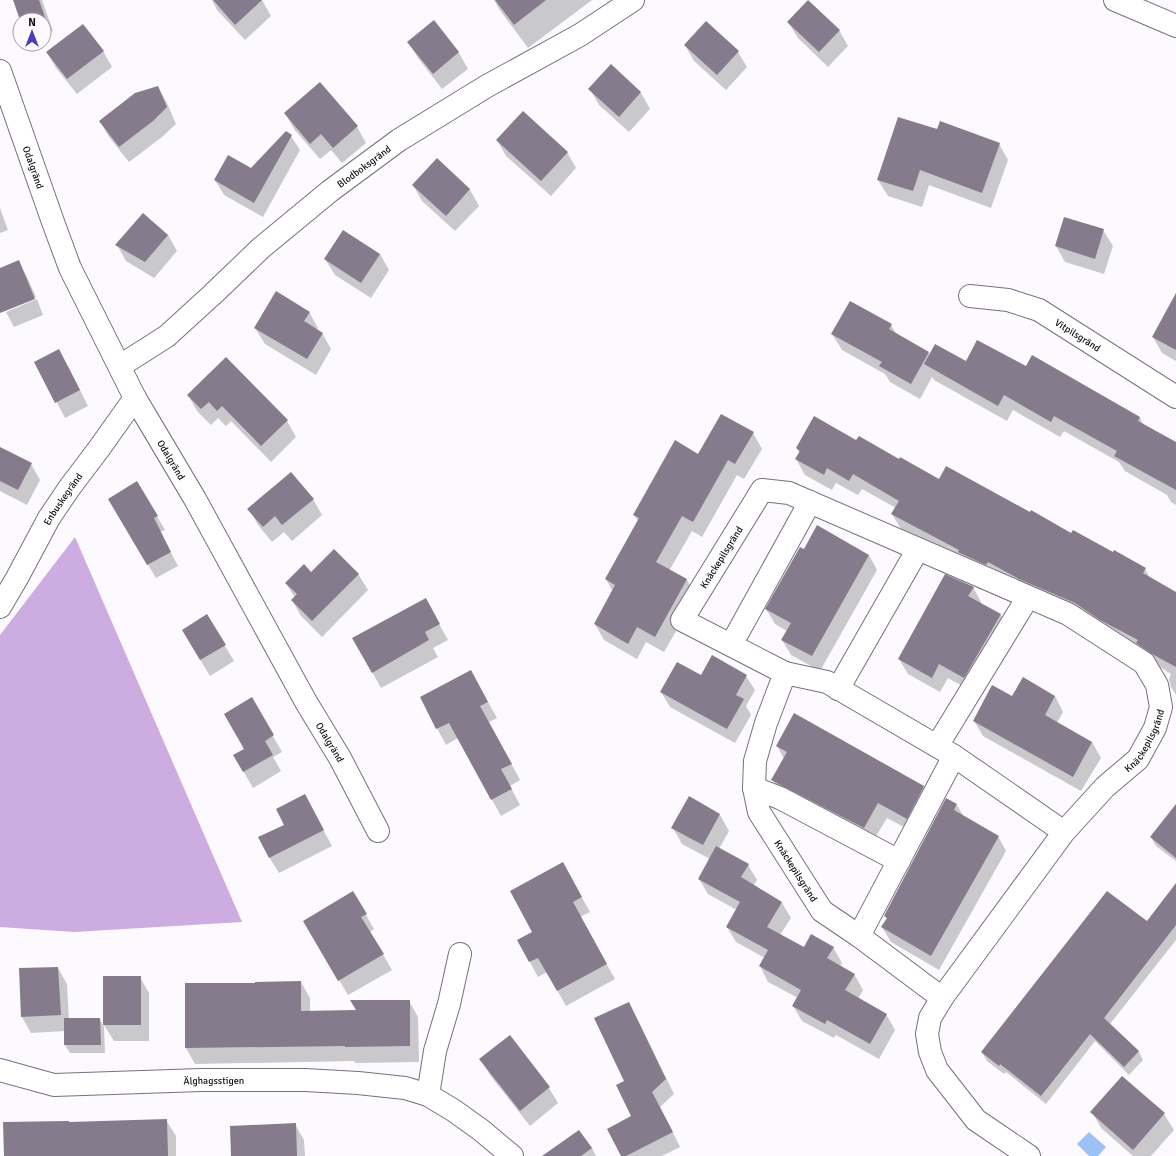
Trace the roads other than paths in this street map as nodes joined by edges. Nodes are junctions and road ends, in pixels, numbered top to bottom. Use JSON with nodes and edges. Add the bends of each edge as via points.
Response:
{"nodes":[{"id":1,"x":633,"y":0,"type":"edge"},
{"id":2,"x":1115,"y":0,"type":"edge"},
{"id":3,"x":1176,"y":26,"type":"edge"},
{"id":4,"x":0,"y":71,"type":"edge"},
{"id":5,"x":970,"y":296,"type":"dead end"},
{"id":6,"x":120,"y":366,"type":"junction"},
{"id":7,"x":135,"y":398,"type":"junction"},
{"id":8,"x":1176,"y":398,"type":"edge"},
{"id":9,"x":810,"y":502,"type":"junction"},
{"id":10,"x":918,"y":549,"type":"junction"},
{"id":11,"x":1028,"y":597,"type":"junction"},
{"id":12,"x":0,"y":606,"type":"edge"},
{"id":13,"x":731,"y":645,"type":"junction"},
{"id":14,"x":785,"y":673,"type":"junction"},
{"id":15,"x":838,"y":689,"type":"junction"},
{"id":16,"x":946,"y":751,"type":"junction"},
{"id":17,"x":754,"y":788,"type":"junction"},
{"id":18,"x":378,"y":831,"type":"dead end"},
{"id":19,"x":1064,"y":832,"type":"junction"},
{"id":20,"x":899,"y":861,"type":"junction"},
{"id":21,"x":860,"y":936,"type":"junction"},
{"id":22,"x":460,"y":954,"type":"dead end"},
{"id":23,"x":942,"y":998,"type":"junction"},
{"id":24,"x":0,"y":1070,"type":"edge"},
{"id":25,"x":428,"y":1095,"type":"junction"},
{"id":26,"x":512,"y":1156,"type":"edge"},
{"id":27,"x":1029,"y":1156,"type":"edge"}],
"edges":[{"from":1,"to":6,"type":"street","name":"Blodboksgränd","via":[[580,35],[487,86],[399,140],[330,191],[261,248],[167,336]]},
{"from":2,"to":3,"type":"street"},
{"from":4,"to":6,"type":"street","name":"Odalgränd","via":[[70,268]]},
{"from":5,"to":8,"type":"street","name":"Vitpilsgränd","via":[[1008,300],[1039,310]]},
{"from":6,"to":7,"type":"street","name":"Odalgränd"},
{"from":7,"to":12,"type":"street","name":"Enbuskegränd","via":[[49,518]]},
{"from":7,"to":18,"type":"street","name":"Odalgränd","via":[[195,499]]},
{"from":9,"to":10,"type":"street","name":"Knäckepilsgränd"},
{"from":9,"to":13,"type":"street"},
{"from":9,"to":13,"type":"street","name":"Knäckepilsgränd","via":[[789,493],[762,490],[682,620]]},
{"from":10,"to":11,"type":"street","name":"Knäckepilsgränd"},
{"from":10,"to":15,"type":"street"},
{"from":11,"to":16,"type":"street"},
{"from":11,"to":19,"type":"street","name":"Knäckepilsgränd","via":[[1068,614],[1144,663],[1157,685],[1161,706],[1155,728],[1138,759],[1105,787]]},
{"from":13,"to":14,"type":"street","name":"Knäckepilsgränd"},
{"from":14,"to":15,"type":"street","name":"Knäckepilsgränd","via":[[827,682]]},
{"from":14,"to":17,"type":"street","name":"Knäckepilsgränd","via":[[755,761]]},
{"from":15,"to":16,"type":"street","name":"Knäckepilsgränd"},
{"from":16,"to":19,"type":"street","name":"Knäckepilsgränd"},
{"from":16,"to":20,"type":"street"},
{"from":17,"to":20,"type":"street","via":[[780,798]]},
{"from":17,"to":21,"type":"street","name":"Knäckepilsgränd","via":[[759,812],[822,911]]},
{"from":19,"to":23,"type":"street","name":"Knäckepilsgränd"},
{"from":20,"to":21,"type":"street"},
{"from":21,"to":23,"type":"street","name":"Knäckepilsgränd"},
{"from":22,"to":25,"type":"street","via":[[435,1050]]},
{"from":23,"to":27,"type":"street","name":"Knäckepilsgränd","via":[[930,1018],[927,1034],[937,1070],[976,1120]]},
{"from":24,"to":25,"type":"street","name":"Älghagsstigen","via":[[54,1085],[201,1080],[305,1080],[405,1088]]},
{"from":25,"to":26,"type":"street","name":"Älghagsstigen","via":[[453,1110]]}]}
